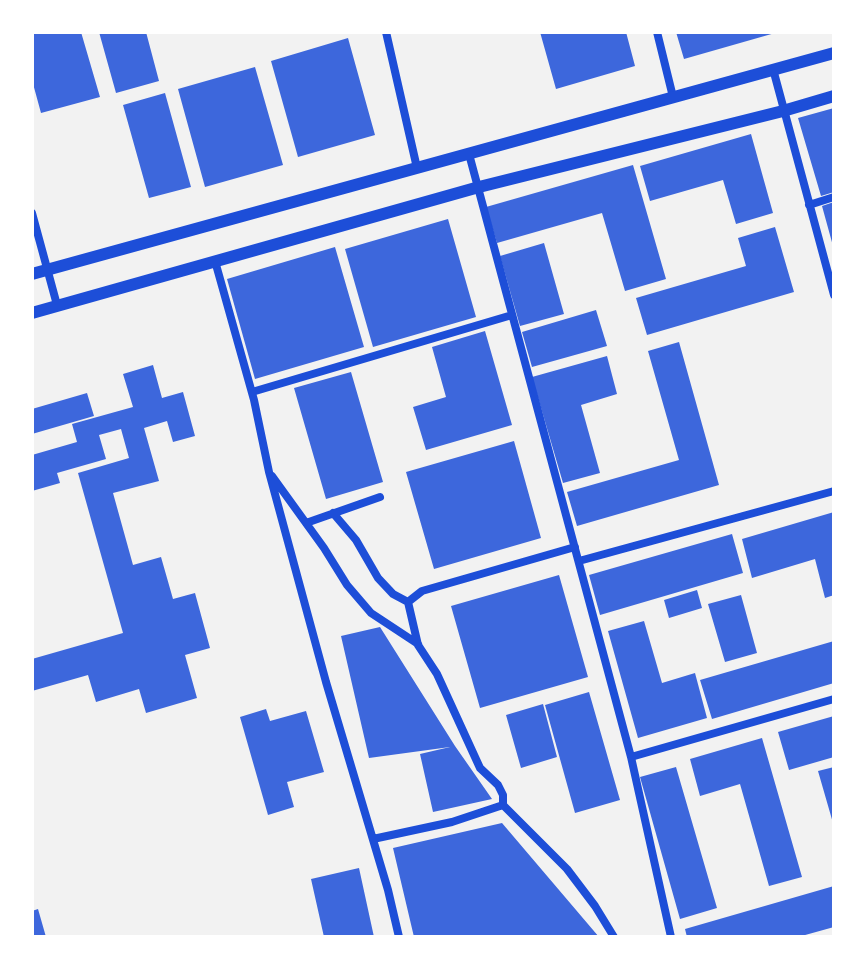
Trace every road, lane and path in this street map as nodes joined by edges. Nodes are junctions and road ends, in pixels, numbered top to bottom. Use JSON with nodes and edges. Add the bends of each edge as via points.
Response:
{"nodes":[{"id":1,"x":386,"y":32,"type":"edge"},
{"id":2,"x":657,"y":32,"type":"edge"},
{"id":3,"x":834,"y":53,"type":"edge"},
{"id":4,"x":773,"y":69,"type":"junction"},
{"id":5,"x":834,"y":96,"type":"edge"},
{"id":6,"x":673,"y":97,"type":"junction"},
{"id":7,"x":783,"y":111,"type":"junction"},
{"id":8,"x":469,"y":154,"type":"junction"},
{"id":9,"x":417,"y":168,"type":"junction"},
{"id":10,"x":479,"y":187,"type":"junction"},
{"id":11,"x":834,"y":197,"type":"edge"},
{"id":12,"x":809,"y":205,"type":"junction"},
{"id":13,"x":32,"y":213,"type":"edge"},
{"id":14,"x":215,"y":261,"type":"junction"},
{"id":15,"x":48,"y":270,"type":"junction"},
{"id":16,"x":32,"y":274,"type":"edge"},
{"id":17,"x":834,"y":295,"type":"edge"},
{"id":18,"x":57,"y":305,"type":"junction"},
{"id":19,"x":32,"y":313,"type":"edge"},
{"id":20,"x":512,"y":315,"type":"junction"},
{"id":21,"x":252,"y":392,"type":"junction"},
{"id":22,"x":269,"y":472,"type":"junction"},
{"id":23,"x":834,"y":491,"type":"edge"},
{"id":24,"x":380,"y":497,"type":"dead end"},
{"id":25,"x":333,"y":513,"type":"junction"},
{"id":26,"x":306,"y":523,"type":"junction"},
{"id":27,"x":575,"y":547,"type":"junction"},
{"id":28,"x":579,"y":561,"type":"junction"},
{"id":29,"x":408,"y":602,"type":"junction"},
{"id":30,"x":418,"y":645,"type":"junction"},
{"id":31,"x":834,"y":699,"type":"edge"},
{"id":32,"x":631,"y":757,"type":"junction"},
{"id":33,"x":503,"y":805,"type":"junction"},
{"id":34,"x":373,"y":839,"type":"junction"},
{"id":35,"x":399,"y":937,"type":"edge"},
{"id":36,"x":614,"y":937,"type":"edge"},
{"id":37,"x":671,"y":937,"type":"edge"}],
"edges":[{"from":1,"to":9,"type":"street"},
{"from":2,"to":6,"type":"street"},
{"from":3,"to":4,"type":"street"},
{"from":4,"to":6,"type":"street"},
{"from":4,"to":7,"type":"street"},
{"from":5,"to":7,"type":"street"},
{"from":6,"to":8,"type":"street"},
{"from":7,"to":10,"type":"street"},
{"from":7,"to":12,"type":"street"},
{"from":8,"to":9,"type":"street"},
{"from":8,"to":10,"type":"street"},
{"from":9,"to":15,"type":"street"},
{"from":10,"to":14,"type":"street"},
{"from":10,"to":20,"type":"street"},
{"from":11,"to":12,"type":"street"},
{"from":12,"to":17,"type":"street"},
{"from":13,"to":15,"type":"street"},
{"from":14,"to":18,"type":"street"},
{"from":14,"to":21,"type":"street"},
{"from":15,"to":16,"type":"street"},
{"from":15,"to":18,"type":"street"},
{"from":18,"to":19,"type":"street"},
{"from":20,"to":21,"type":"street"},
{"from":20,"to":27,"type":"street"},
{"from":21,"to":22,"type":"street"},
{"from":22,"to":26,"type":"street"},
{"from":22,"to":34,"type":"street"},
{"from":23,"to":28,"type":"street"},
{"from":24,"to":25,"type":"street"},
{"from":25,"to":26,"type":"street"},
{"from":25,"to":29,"type":"street","via":[[378,578]]},
{"from":26,"to":30,"type":"street","via":[[371,613]]},
{"from":27,"to":28,"type":"street"},
{"from":27,"to":29,"type":"street","via":[[422,591]]},
{"from":28,"to":32,"type":"street"},
{"from":29,"to":30,"type":"street"},
{"from":30,"to":33,"type":"street","via":[[480,768],[498,785]]},
{"from":31,"to":32,"type":"street"},
{"from":32,"to":37,"type":"street"},
{"from":33,"to":34,"type":"street"},
{"from":33,"to":36,"type":"street","via":[[567,869]]},
{"from":34,"to":35,"type":"street"}]}
